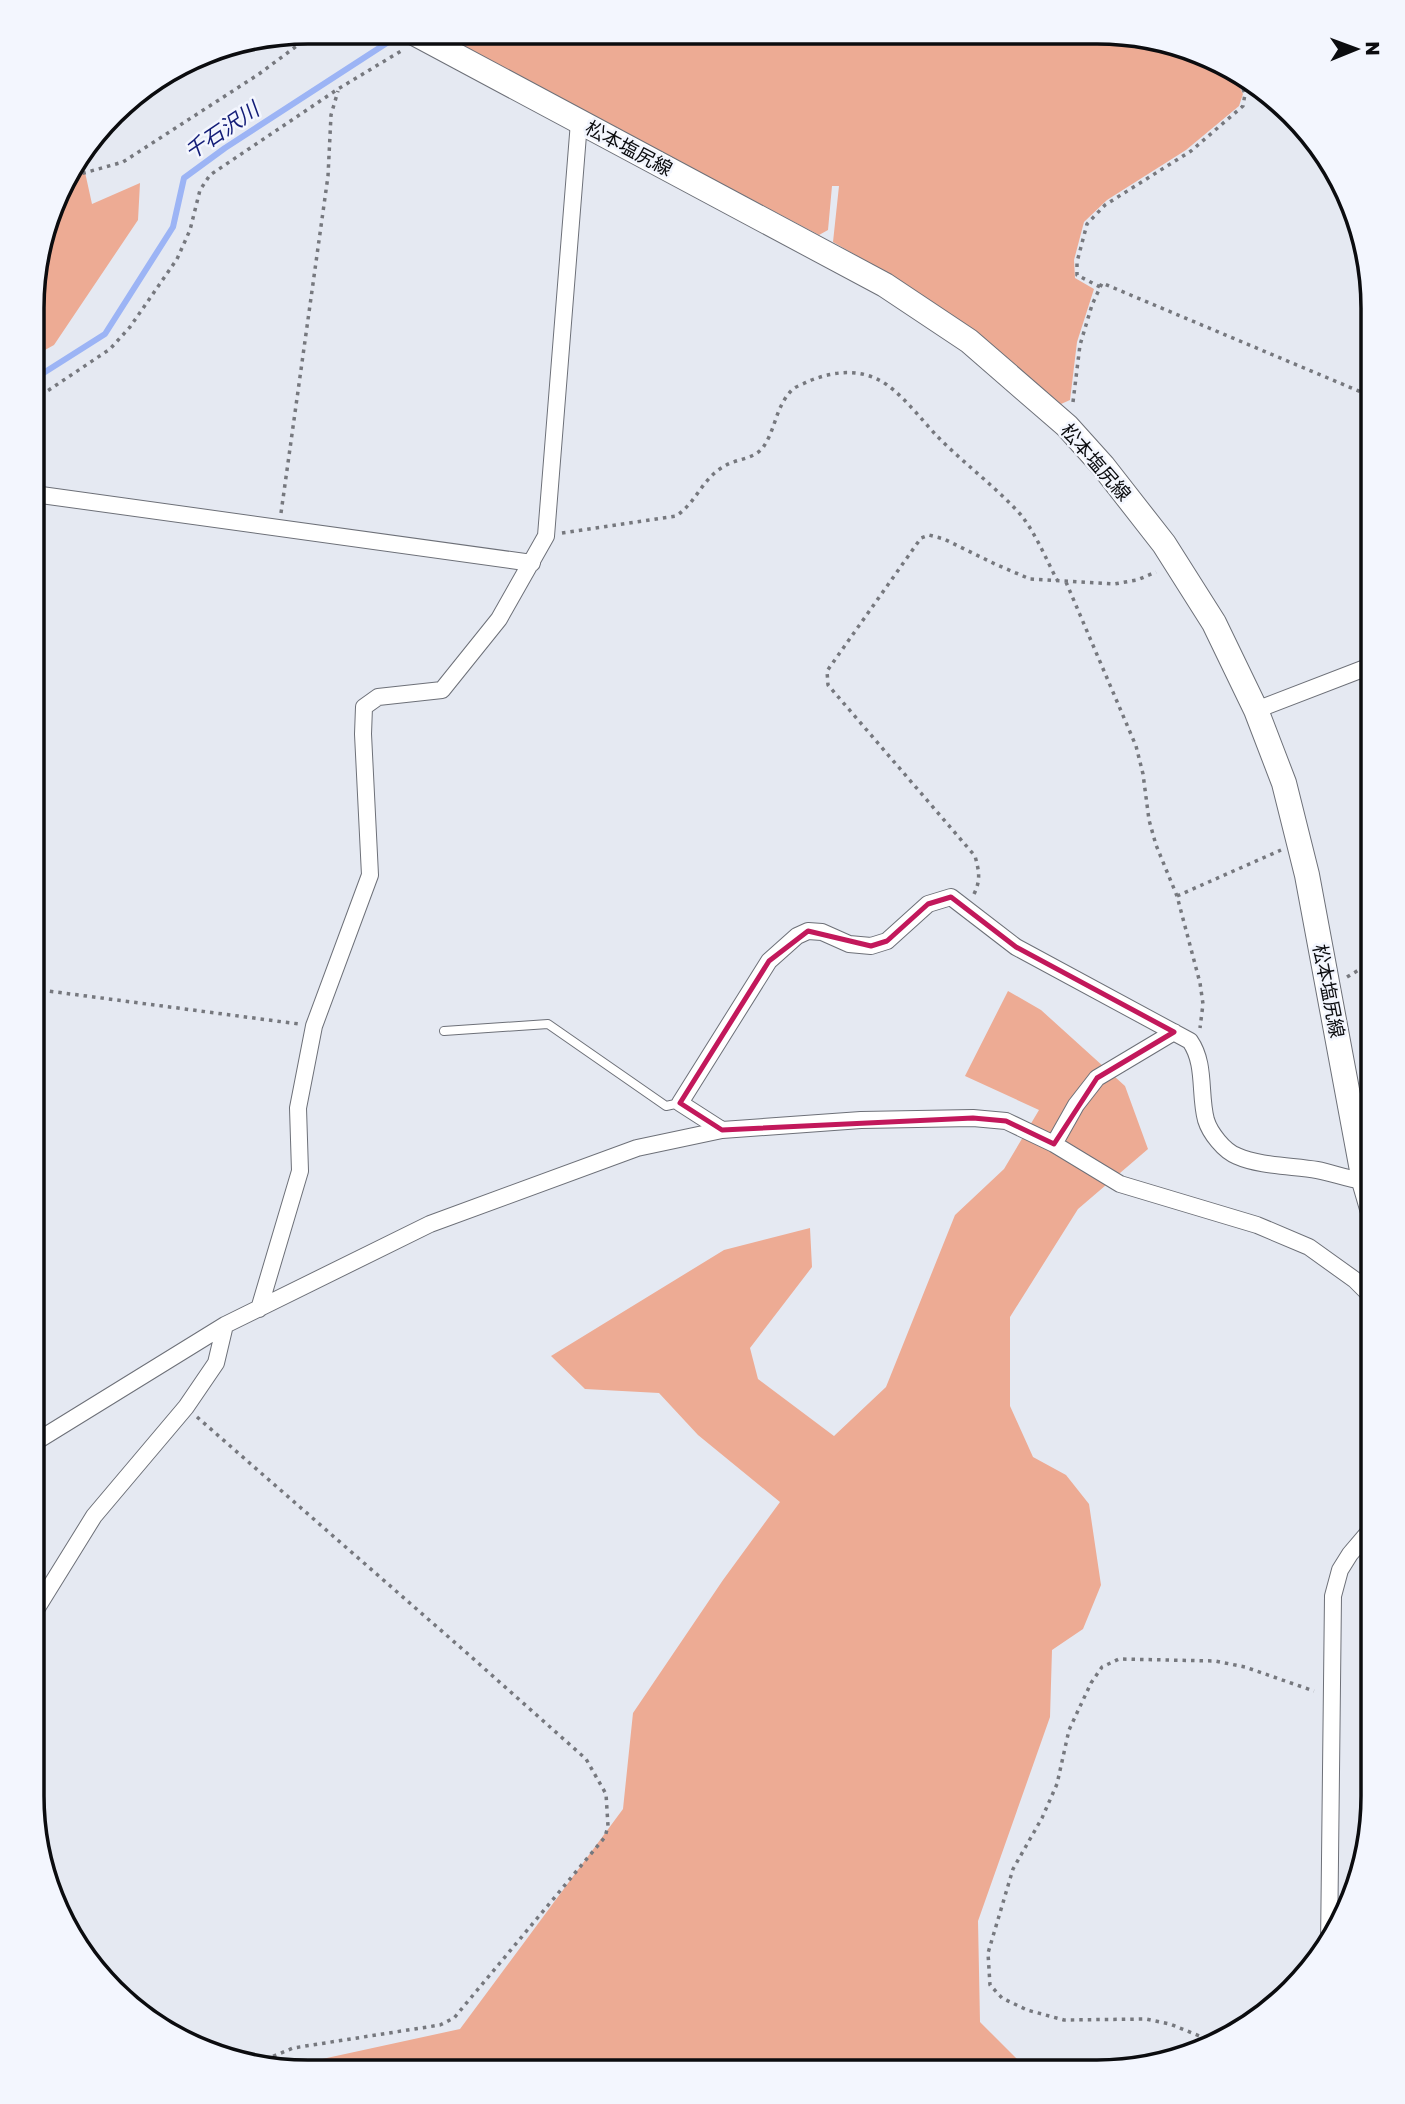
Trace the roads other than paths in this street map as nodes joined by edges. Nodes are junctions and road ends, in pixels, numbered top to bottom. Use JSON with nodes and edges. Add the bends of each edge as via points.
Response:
{"nodes":[{"id":1,"x":434,"y":44,"type":"edge"},
{"id":2,"x":579,"y":122,"type":"junction"},
{"id":3,"x":44,"y":495,"type":"edge"},
{"id":4,"x":532,"y":564,"type":"junction"},
{"id":5,"x":1361,"y":670,"type":"edge"},
{"id":6,"x":1256,"y":710,"type":"junction"},
{"id":7,"x":444,"y":1031,"type":"dead end"},
{"id":8,"x":1174,"y":1032,"type":"junction"},
{"id":9,"x":680,"y":1103,"type":"junction"},
{"id":10,"x":1361,"y":1126,"type":"edge"},
{"id":11,"x":722,"y":1130,"type":"junction"},
{"id":12,"x":1054,"y":1144,"type":"junction"},
{"id":13,"x":1361,"y":1180,"type":"edge"},
{"id":14,"x":1361,"y":1286,"type":"edge"},
{"id":15,"x":259,"y":1309,"type":"junction"},
{"id":16,"x":225,"y":1325,"type":"junction"},
{"id":17,"x":44,"y":1437,"type":"edge"},
{"id":18,"x":1361,"y":1541,"type":"edge"},
{"id":19,"x":44,"y":1597,"type":"edge"},
{"id":20,"x":1329,"y":1922,"type":"edge"}],
"edges":[{"from":1,"to":2,"type":"main road","name":"松本塩尻線"},
{"from":2,"to":4,"type":"street","via":[[546,536]]},
{"from":2,"to":6,"type":"main road","name":"松本塩尻線","via":[[885,285],[969,341],[1067,426],[1164,544],[1214,623]]},
{"from":3,"to":4,"type":"street"},
{"from":4,"to":15,"type":"street","via":[[499,619],[442,690],[378,697],[364,708],[370,875],[314,1026],[298,1108],[300,1171]]},
{"from":5,"to":6,"type":"street"},
{"from":6,"to":10,"type":"main road","name":"松本塩尻線","via":[[1284,783],[1299,841]]},
{"from":7,"to":9,"type":"lane","via":[[548,1024],[666,1106]]},
{"from":8,"to":9,"type":"street","via":[[1016,947],[951,897],[928,904],[887,941],[871,946],[849,944],[822,932],[797,936],[769,961]]},
{"from":8,"to":12,"type":"street","via":[[1097,1078]]},
{"from":8,"to":13,"type":"street","via":[[1190,1041],[1197,1052],[1207,1121],[1216,1139],[1236,1156]]},
{"from":9,"to":11,"type":"street"},
{"from":11,"to":12,"type":"street","via":[[973,1118],[1006,1121]]},
{"from":11,"to":15,"type":"street","via":[[637,1148],[430,1224]]},
{"from":12,"to":14,"type":"street","via":[[1120,1185],[1257,1225],[1309,1247]]},
{"from":15,"to":16,"type":"street"},
{"from":16,"to":17,"type":"street"},
{"from":16,"to":19,"type":"street","via":[[216,1363],[186,1407],[94,1516]]},
{"from":18,"to":20,"type":"street","via":[[1340,1570],[1333,1596]]}]}
